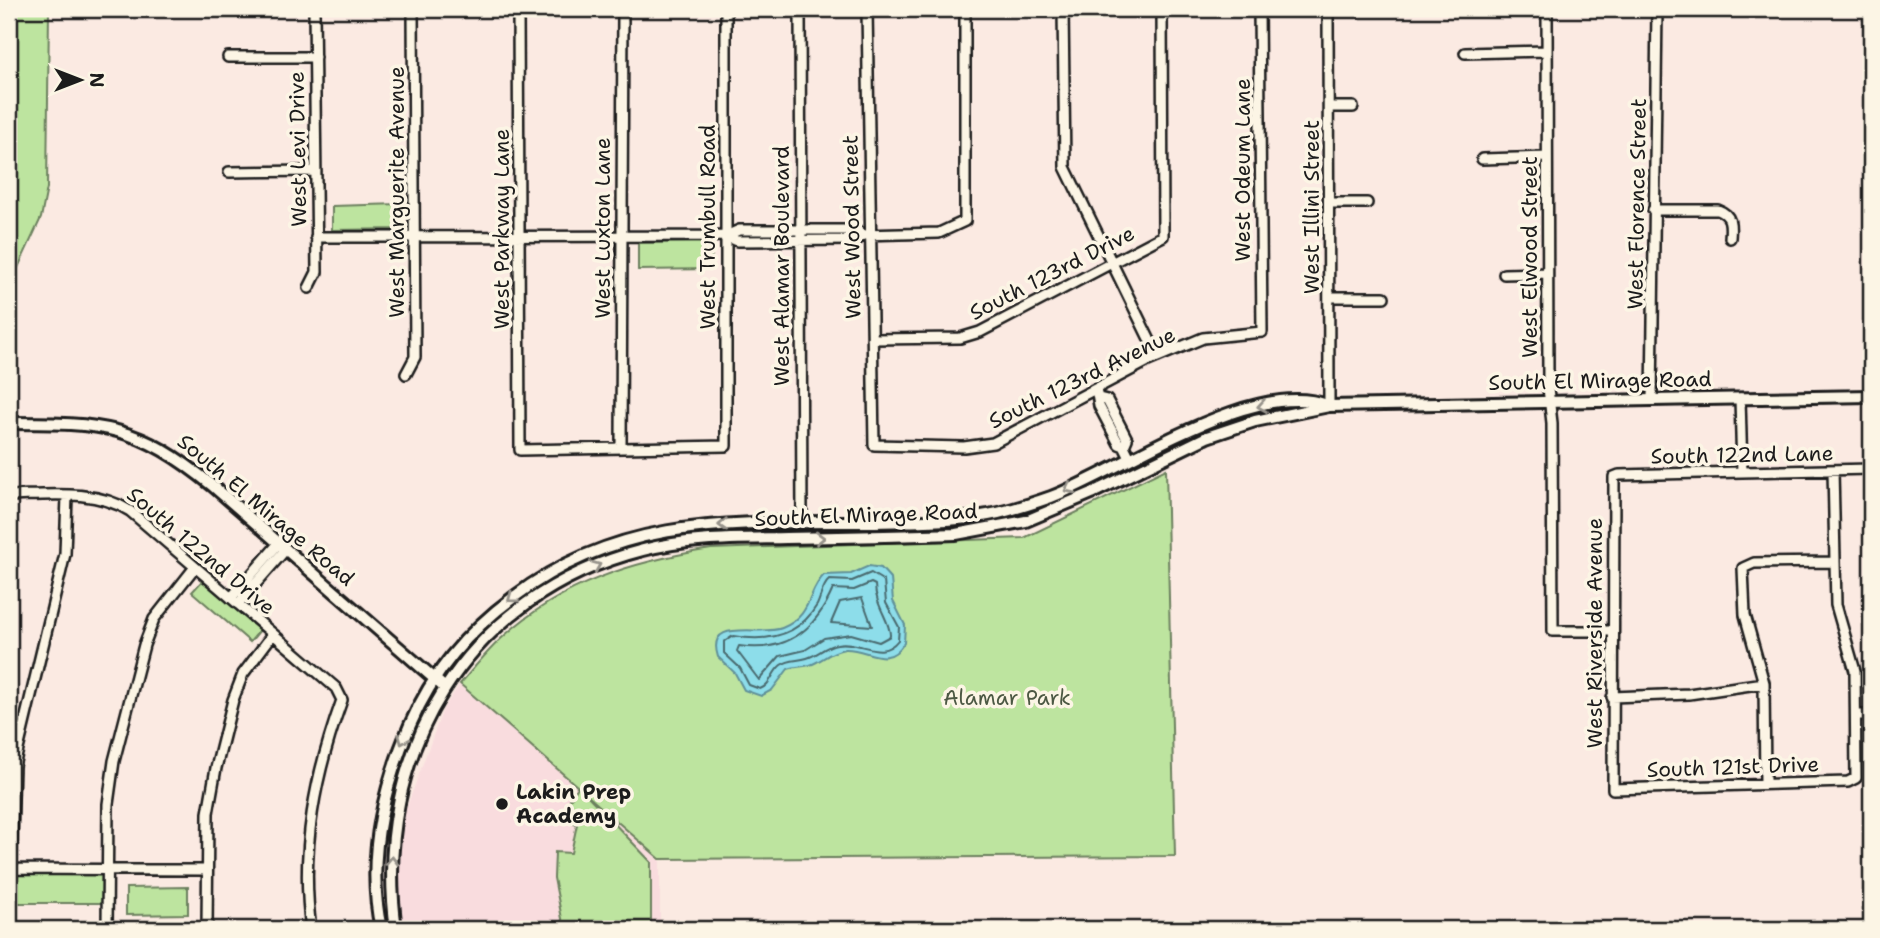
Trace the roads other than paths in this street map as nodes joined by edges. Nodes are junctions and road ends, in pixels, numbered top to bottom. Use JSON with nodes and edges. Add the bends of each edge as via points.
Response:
{"nodes":[{"id":1,"x":314,"y":9,"type":"edge"},
{"id":2,"x":413,"y":9,"type":"edge"},
{"id":3,"x":518,"y":9,"type":"edge"},
{"id":4,"x":622,"y":9,"type":"edge"},
{"id":5,"x":726,"y":9,"type":"edge"},
{"id":6,"x":800,"y":9,"type":"edge"},
{"id":7,"x":867,"y":9,"type":"edge"},
{"id":8,"x":965,"y":9,"type":"edge"},
{"id":9,"x":1063,"y":9,"type":"edge"},
{"id":10,"x":1162,"y":9,"type":"edge"},
{"id":11,"x":1259,"y":9,"type":"edge"},
{"id":12,"x":1328,"y":9,"type":"edge"},
{"id":13,"x":1547,"y":9,"type":"edge"},
{"id":14,"x":1657,"y":9,"type":"edge"},
{"id":15,"x":1547,"y":51,"type":"junction"},
{"id":16,"x":1465,"y":53,"type":"dead end"},
{"id":17,"x":315,"y":57,"type":"junction"},
{"id":18,"x":228,"y":58,"type":"dead end"},
{"id":19,"x":1329,"y":107,"type":"junction"},
{"id":20,"x":1353,"y":107,"type":"dead end"},
{"id":21,"x":1547,"y":157,"type":"junction"},
{"id":22,"x":1482,"y":159,"type":"dead end"},
{"id":23,"x":316,"y":171,"type":"junction"},
{"id":24,"x":229,"y":172,"type":"dead end"},
{"id":25,"x":1330,"y":203,"type":"junction"},
{"id":26,"x":1367,"y":203,"type":"dead end"},
{"id":27,"x":1653,"y":210,"type":"junction"},
{"id":28,"x":866,"y":235,"type":"junction"},
{"id":29,"x":519,"y":236,"type":"junction"},
{"id":30,"x":726,"y":236,"type":"junction"},
{"id":31,"x":799,"y":236,"type":"junction"},
{"id":32,"x":316,"y":237,"type":"junction"},
{"id":33,"x":415,"y":237,"type":"junction"},
{"id":34,"x":620,"y":237,"type":"junction"},
{"id":35,"x":1730,"y":238,"type":"dead end"},
{"id":36,"x":1112,"y":264,"type":"junction"},
{"id":37,"x":1547,"y":273,"type":"junction"},
{"id":38,"x":1504,"y":275,"type":"dead end"},
{"id":39,"x":309,"y":288,"type":"dead end"},
{"id":40,"x":1384,"y":297,"type":"dead end"},
{"id":41,"x":1330,"y":298,"type":"junction"},
{"id":42,"x":1262,"y":332,"type":"joint"},
{"id":43,"x":872,"y":339,"type":"junction"},
{"id":44,"x":1158,"y":357,"type":"junction"},
{"id":45,"x":406,"y":374,"type":"dead end"},
{"id":46,"x":1097,"y":394,"type":"junction"},
{"id":47,"x":1871,"y":396,"type":"edge"},
{"id":48,"x":1740,"y":398,"type":"junction"},
{"id":49,"x":1652,"y":400,"type":"junction"},
{"id":50,"x":1550,"y":402,"type":"junction"},
{"id":51,"x":1329,"y":406,"type":"junction"},
{"id":52,"x":9,"y":424,"type":"edge"},
{"id":53,"x":874,"y":445,"type":"joint"},
{"id":54,"x":621,"y":448,"type":"junction"},
{"id":55,"x":1129,"y":458,"type":"junction"},
{"id":56,"x":1871,"y":469,"type":"edge"},
{"id":57,"x":1833,"y":470,"type":"junction"},
{"id":58,"x":1742,"y":472,"type":"junction"},
{"id":59,"x":1614,"y":477,"type":"joint"},
{"id":60,"x":9,"y":496,"type":"edge"},
{"id":61,"x":67,"y":496,"type":"junction"},
{"id":62,"x":802,"y":523,"type":"junction"},
{"id":63,"x":283,"y":546,"type":"junction"},
{"id":64,"x":1835,"y":562,"type":"junction"},
{"id":65,"x":195,"y":567,"type":"junction"},
{"id":66,"x":235,"y":601,"type":"junction"},
{"id":67,"x":1612,"y":631,"type":"junction"},
{"id":68,"x":273,"y":634,"type":"junction"},
{"id":69,"x":433,"y":678,"type":"junction"},
{"id":70,"x":1764,"y":683,"type":"junction"},
{"id":71,"x":445,"y":688,"type":"junction"},
{"id":72,"x":1612,"y":696,"type":"junction"},
{"id":73,"x":1856,"y":715,"type":"junction"},
{"id":74,"x":1871,"y":715,"type":"edge"},
{"id":75,"x":1765,"y":784,"type":"junction"},
{"id":76,"x":1614,"y":789,"type":"joint"},
{"id":77,"x":9,"y":869,"type":"edge"},
{"id":78,"x":106,"y":869,"type":"junction"},
{"id":79,"x":206,"y":870,"type":"junction"},
{"id":80,"x":9,"y":929,"type":"edge"},
{"id":81,"x":107,"y":929,"type":"edge"},
{"id":82,"x":207,"y":929,"type":"edge"},
{"id":83,"x":311,"y":929,"type":"edge"},
{"id":84,"x":381,"y":929,"type":"edge"},
{"id":85,"x":396,"y":929,"type":"edge"}],
"edges":[{"from":1,"to":17,"type":"street","name":"West Levi Drive"},
{"from":2,"to":33,"type":"street","name":"West Marguerite Avenue"},
{"from":3,"to":29,"type":"street","name":"West Parkway Lane"},
{"from":4,"to":34,"type":"street","name":"West Luxton Lane"},
{"from":5,"to":30,"type":"street","name":"West Trumbull Road"},
{"from":6,"to":31,"type":"street","name":"West Alamar Boulevard"},
{"from":7,"to":28,"type":"street","name":"West Wood Street"},
{"from":8,"to":28,"type":"street","via":[[965,222],[939,233]]},
{"from":9,"to":36,"type":"street","via":[[1065,167]]},
{"from":10,"to":36,"type":"street","name":"South 123rd Drive","via":[[1163,236]]},
{"from":11,"to":42,"type":"street","name":"West Odeum Lane"},
{"from":12,"to":19,"type":"street","name":"West Illini Street"},
{"from":13,"to":15,"type":"street","name":"West Elwood Street"},
{"from":14,"to":27,"type":"street","name":"West Florence Street"},
{"from":15,"to":16,"type":"street"},
{"from":15,"to":21,"type":"street","name":"West Elwood Street"},
{"from":17,"to":18,"type":"street"},
{"from":17,"to":23,"type":"street","name":"West Levi Drive"},
{"from":19,"to":20,"type":"street"},
{"from":19,"to":25,"type":"street","name":"West Illini Street"},
{"from":21,"to":22,"type":"street"},
{"from":21,"to":37,"type":"street","name":"West Elwood Street"},
{"from":23,"to":24,"type":"street"},
{"from":23,"to":32,"type":"street","name":"West Levi Drive"},
{"from":25,"to":26,"type":"street"},
{"from":25,"to":41,"type":"street","name":"West Illini Street"},
{"from":27,"to":35,"type":"street","via":[[1724,212],[1731,223]]},
{"from":27,"to":49,"type":"street","name":"West Florence Street"},
{"from":28,"to":31,"type":"street","via":[[857,240]]},
{"from":28,"to":43,"type":"street","name":"West Wood Street"},
{"from":29,"to":33,"type":"street"},
{"from":29,"to":34,"type":"street"},
{"from":29,"to":54,"type":"street","name":"West Parkway Lane","via":[[520,450]]},
{"from":30,"to":31,"type":"street","via":[[737,241]]},
{"from":30,"to":34,"type":"street"},
{"from":30,"to":54,"type":"street","name":"West Trumbull Road","via":[[726,446]]},
{"from":31,"to":62,"type":"street","name":"West Alamar Boulevard"},
{"from":32,"to":33,"type":"street"},
{"from":32,"to":39,"type":"street","name":"West Levi Drive","via":[[317,272]]},
{"from":33,"to":45,"type":"street","name":"West Marguerite Avenue","via":[[415,357]]},
{"from":34,"to":54,"type":"street","name":"West Luxton Lane"},
{"from":36,"to":43,"type":"street","name":"South 123rd Drive","via":[[981,332],[960,338]]},
{"from":36,"to":44,"type":"street"},
{"from":37,"to":38,"type":"street"},
{"from":37,"to":50,"type":"street","name":"West Elwood Street"},
{"from":40,"to":41,"type":"street"},
{"from":41,"to":51,"type":"street","name":"West Illini Street"},
{"from":42,"to":44,"type":"street","name":"South 123rd Avenue","via":[[1203,338]]},
{"from":43,"to":53,"type":"street","name":"West Wood Street"},
{"from":44,"to":46,"type":"street","name":"South 123rd Avenue"},
{"from":46,"to":53,"type":"street","name":"South 123rd Avenue","via":[[993,443],[964,447]]},
{"from":46,"to":55,"type":"street","via":[[1107,400],[1127,439]]},
{"from":47,"to":48,"type":"main road","name":"South El Mirage Road"},
{"from":48,"to":49,"type":"main road","name":"South El Mirage Road"},
{"from":48,"to":58,"type":"street"},
{"from":49,"to":50,"type":"main road","name":"South El Mirage Road"},
{"from":50,"to":51,"type":"main road","name":"South El Mirage Road"},
{"from":50,"to":67,"type":"street","name":"West Elwood Street","via":[[1553,631]]},
{"from":51,"to":55,"type":"main road","name":"South El Mirage Road","one_way":true,"via":[[1297,400],[1236,411]]},
{"from":71,"to":51,"type":"main road","name":"South El Mirage Road","one_way":true,"via":[[494,632],[537,597],[613,559],[674,544],[990,530],[1058,509],[1207,437],[1255,421]]},
{"from":52,"to":63,"type":"main road","name":"South El Mirage Road","via":[[92,425],[148,440],[183,461]]},
{"from":55,"to":62,"type":"main road","name":"South El Mirage Road","one_way":true,"via":[[1052,497],[997,513]]},
{"from":56,"to":57,"type":"street","name":"South 122nd Lane"},
{"from":57,"to":58,"type":"street","name":"South 122nd Lane"},
{"from":57,"to":64,"type":"street"},
{"from":58,"to":59,"type":"street","name":"South 122nd Lane"},
{"from":59,"to":67,"type":"street","name":"West Riverside Avenue"},
{"from":60,"to":61,"type":"street","name":"South 122nd Drive"},
{"from":61,"to":65,"type":"street","name":"South 122nd Drive","via":[[112,500]]},
{"from":61,"to":77,"type":"street","via":[[65,554],[13,766]]},
{"from":62,"to":69,"type":"main road","name":"South El Mirage Road","one_way":true,"via":[[689,526],[602,547],[531,584],[485,618]]},
{"from":63,"to":66,"type":"street"},
{"from":63,"to":69,"type":"main road","name":"South El Mirage Road"},
{"from":64,"to":70,"type":"street","via":[[1746,565],[1745,615]]},
{"from":64,"to":73,"type":"street","via":[[1836,605],[1855,671]]},
{"from":65,"to":66,"type":"street","name":"South 122nd Drive"},
{"from":65,"to":78,"type":"street","via":[[164,604],[144,645],[114,761]]},
{"from":66,"to":68,"type":"street","name":"South 122nd Drive"},
{"from":67,"to":72,"type":"street","name":"West Riverside Avenue"},
{"from":68,"to":79,"type":"street","via":[[243,674],[233,700],[208,813]]},
{"from":68,"to":83,"type":"street","name":"South 122nd Drive","via":[[336,688],[342,700],[320,765],[310,816]]},
{"from":69,"to":71,"type":"main road","name":"South El Mirage Road"},
{"from":69,"to":84,"type":"main road","one_way":true,"via":[[395,761],[383,801],[377,881]]},
{"from":70,"to":72,"type":"street","via":[[1689,694]]},
{"from":70,"to":75,"type":"street"},
{"from":85,"to":71,"type":"main road","one_way":true,"via":[[391,860],[405,768]]},
{"from":72,"to":76,"type":"street","name":"West Riverside Avenue"},
{"from":73,"to":74,"type":"street"},
{"from":73,"to":75,"type":"street","name":"South 121st Drive","via":[[1854,780]]},
{"from":75,"to":76,"type":"street","name":"South 121st Drive"},
{"from":77,"to":78,"type":"street"},
{"from":77,"to":80,"type":"street"},
{"from":78,"to":79,"type":"street"},
{"from":78,"to":81,"type":"street"},
{"from":79,"to":82,"type":"street"}]}
